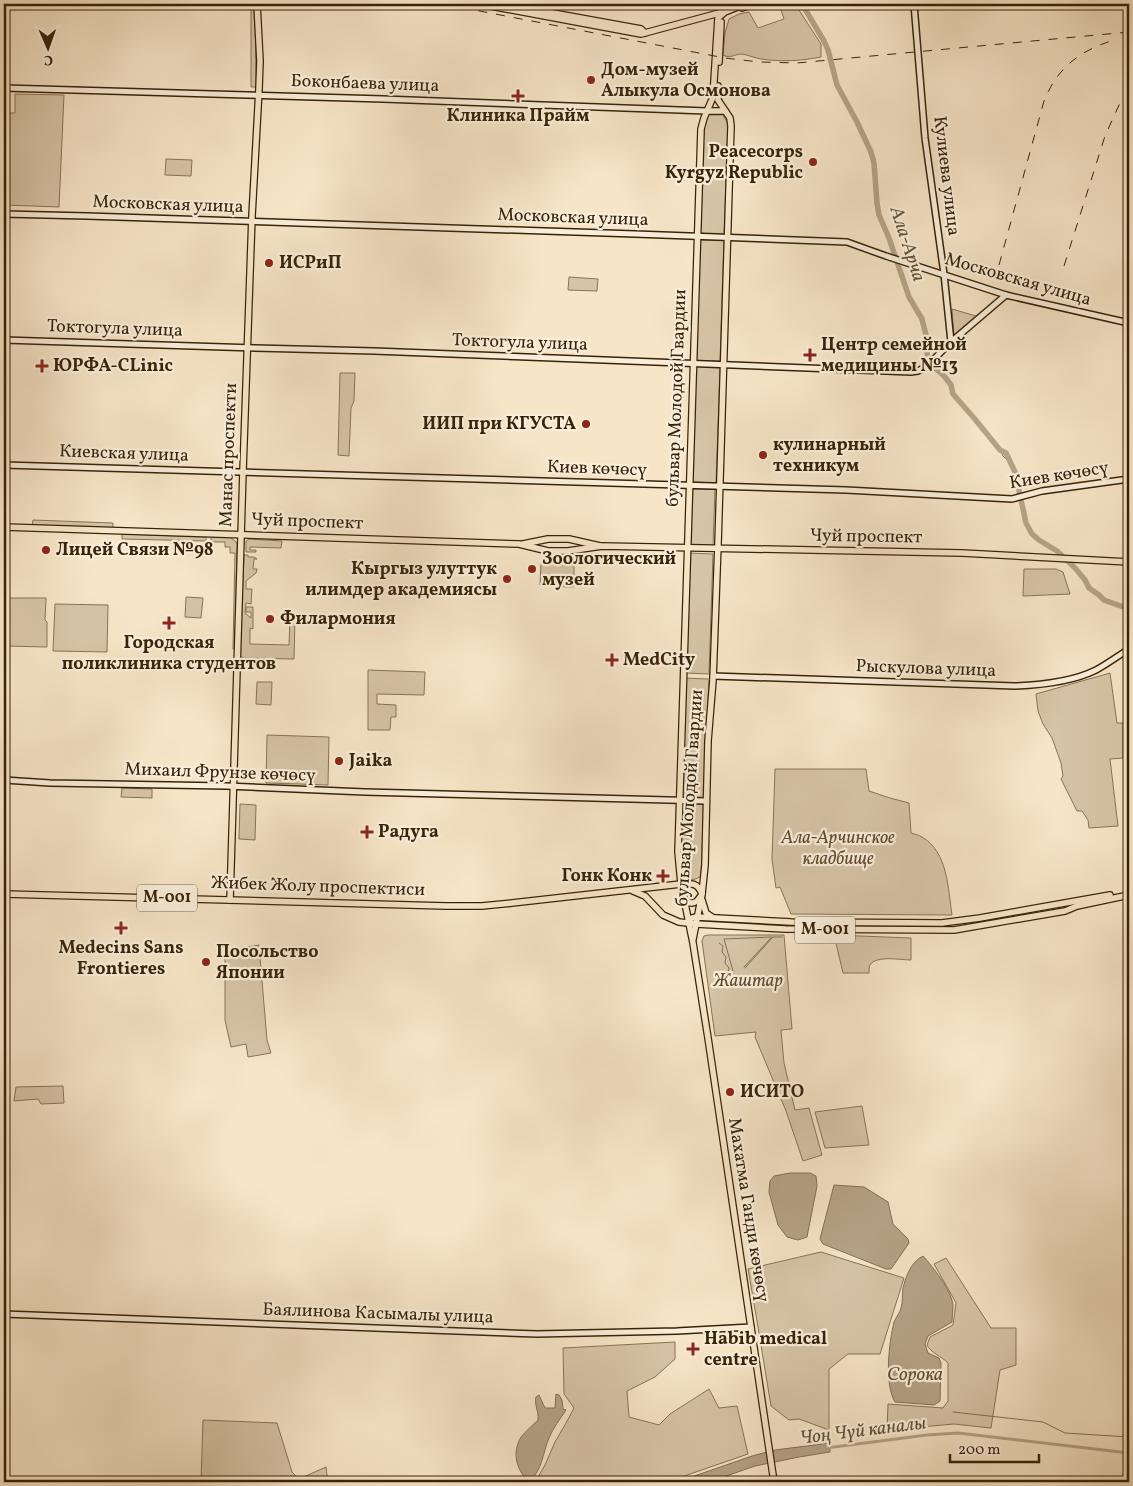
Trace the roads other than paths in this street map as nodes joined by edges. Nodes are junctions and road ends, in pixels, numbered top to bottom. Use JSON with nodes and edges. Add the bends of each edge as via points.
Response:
{"nodes":[{"id":1,"x":258,"y":4,"type":"edge"},
{"id":2,"x":480,"y":4,"type":"edge"},
{"id":3,"x":504,"y":4,"type":"edge"},
{"id":4,"x":745,"y":4,"type":"edge"},
{"id":5,"x":754,"y":4,"type":"edge"},
{"id":6,"x":914,"y":4,"type":"edge"},
{"id":7,"x":736,"y":10,"type":"junction"},
{"id":8,"x":725,"y":12,"type":"junction"},
{"id":9,"x":709,"y":15,"type":"junction"},
{"id":10,"x":719,"y":20,"type":"junction"},
{"id":11,"x":645,"y":32,"type":"junction"},
{"id":12,"x":4,"y":88,"type":"edge"},
{"id":13,"x":258,"y":95,"type":"junction"},
{"id":14,"x":707,"y":111,"type":"junction"},
{"id":15,"x":725,"y":111,"type":"junction"},
{"id":16,"x":4,"y":214,"type":"edge"},
{"id":17,"x":252,"y":221,"type":"junction"},
{"id":18,"x":698,"y":236,"type":"junction"},
{"id":19,"x":727,"y":237,"type":"junction"},
{"id":20,"x":944,"y":274,"type":"junction"},
{"id":21,"x":1006,"y":295,"type":"junction"},
{"id":22,"x":1129,"y":323,"type":"edge"},
{"id":23,"x":4,"y":340,"type":"edge"},
{"id":24,"x":951,"y":342,"type":"junction"},
{"id":25,"x":248,"y":348,"type":"junction"},
{"id":26,"x":694,"y":363,"type":"junction"},
{"id":27,"x":724,"y":364,"type":"junction"},
{"id":28,"x":4,"y":465,"type":"edge"},
{"id":29,"x":242,"y":471,"type":"junction"},
{"id":30,"x":1129,"y":479,"type":"edge"},
{"id":31,"x":689,"y":485,"type":"junction"},
{"id":32,"x":720,"y":486,"type":"junction"},
{"id":33,"x":4,"y":527,"type":"edge"},
{"id":34,"x":241,"y":535,"type":"junction"},
{"id":35,"x":519,"y":544,"type":"junction"},
{"id":36,"x":602,"y":546,"type":"junction"},
{"id":37,"x":687,"y":548,"type":"junction"},
{"id":38,"x":718,"y":549,"type":"junction"},
{"id":39,"x":1129,"y":562,"type":"edge"},
{"id":40,"x":1129,"y":649,"type":"edge"},
{"id":41,"x":713,"y":676,"type":"junction"},
{"id":42,"x":4,"y":780,"type":"edge"},
{"id":43,"x":233,"y":786,"type":"junction"},
{"id":44,"x":679,"y":801,"type":"junction"},
{"id":45,"x":706,"y":802,"type":"junction"},
{"id":46,"x":681,"y":884,"type":"junction"},
{"id":47,"x":631,"y":890,"type":"junction"},
{"id":48,"x":1129,"y":891,"type":"edge"},
{"id":49,"x":4,"y":894,"type":"edge"},
{"id":50,"x":701,"y":895,"type":"junction"},
{"id":51,"x":1129,"y":895,"type":"edge"},
{"id":52,"x":230,"y":900,"type":"junction"},
{"id":53,"x":684,"y":900,"type":"junction"},
{"id":54,"x":1069,"y":906,"type":"junction"},
{"id":55,"x":698,"y":917,"type":"junction"},
{"id":56,"x":714,"y":918,"type":"junction"},
{"id":57,"x":688,"y":922,"type":"junction"},
{"id":58,"x":956,"y":922,"type":"junction"},
{"id":59,"x":696,"y":924,"type":"junction"},
{"id":60,"x":724,"y":926,"type":"junction"},
{"id":61,"x":956,"y":929,"type":"junction"},
{"id":62,"x":693,"y":943,"type":"junction"},
{"id":63,"x":694,"y":950,"type":"junction"},
{"id":64,"x":4,"y":1314,"type":"edge"},
{"id":65,"x":750,"y":1327,"type":"junction"},
{"id":66,"x":774,"y":1482,"type":"edge"}],
"edges":[{"from":1,"to":13,"type":"main road","name":"Манас проспекти"},
{"from":2,"to":11,"type":"main road","via":[[635,34]]},
{"from":3,"to":11,"type":"main road"},
{"from":4,"to":8,"type":"main road"},
{"from":5,"to":7,"type":"main road"},
{"from":6,"to":20,"type":"main road","name":"Кулиева улица","via":[[925,138]]},
{"from":7,"to":8,"type":"main road"},
{"from":7,"to":10,"type":"main road"},
{"from":8,"to":9,"type":"main road"},
{"from":8,"to":10,"type":"main road"},
{"from":9,"to":10,"type":"main road"},
{"from":9,"to":11,"type":"main road"},
{"from":10,"to":14,"type":"main road","name":"бульвар Молодой Гвардии","via":[[713,97]]},
{"from":10,"to":15,"type":"main road","name":"бульвар Молодой Гвардии","via":[[717,94]]},
{"from":12,"to":13,"type":"main road","name":"Боконбаева улица"},
{"from":13,"to":14,"type":"main road","name":"Боконбаева улица"},
{"from":13,"to":17,"type":"main road","name":"Манас проспекти"},
{"from":14,"to":15,"type":"main road","name":"Боконбаева улица"},
{"from":14,"to":18,"type":"main road","name":"бульвар Молодой Гвардии","via":[[701,129]]},
{"from":15,"to":19,"type":"main road","name":"бульвар Молодой Гвардии","via":[[731,126]]},
{"from":16,"to":17,"type":"main road","name":"Московская улица"},
{"from":17,"to":18,"type":"main road","name":"Московская улица"},
{"from":17,"to":25,"type":"main road","name":"Манас проспекти"},
{"from":18,"to":19,"type":"main road","name":"Московская улица"},
{"from":18,"to":26,"type":"main road","name":"бульвар Молодой Гвардии"},
{"from":19,"to":20,"type":"main road","name":"Московская улица","via":[[847,242]]},
{"from":19,"to":27,"type":"main road","name":"бульвар Молодой Гвардии"},
{"from":20,"to":21,"type":"main road","name":"Московская улица"},
{"from":20,"to":24,"type":"main road","name":"Кулиева улица"},
{"from":21,"to":22,"type":"main road","name":"Московская улица"},
{"from":21,"to":24,"type":"main road","name":"Токтогула улица"},
{"from":23,"to":25,"type":"main road","name":"Токтогула улица"},
{"from":24,"to":27,"type":"main road","name":"Токтогула улица","via":[[927,366],[911,372]]},
{"from":25,"to":26,"type":"main road","name":"Токтогула улица"},
{"from":25,"to":29,"type":"main road","name":"Манас проспекти"},
{"from":26,"to":27,"type":"main road","name":"Токтогула улица"},
{"from":26,"to":31,"type":"main road","name":"бульвар Молодой Гвардии"},
{"from":27,"to":32,"type":"main road","name":"бульвар Молодой Гвардии"},
{"from":28,"to":29,"type":"main road","name":"Киевская улица"},
{"from":29,"to":31,"type":"main road","name":"Киев көчөсү"},
{"from":29,"to":34,"type":"main road","name":"Манас проспекти"},
{"from":30,"to":32,"type":"main road","name":"Киев көчөсү","via":[[1042,491],[1012,499]]},
{"from":31,"to":32,"type":"main road","name":"Киев көчөсү"},
{"from":31,"to":37,"type":"main road","name":"бульвар Молодой Гвардии"},
{"from":32,"to":38,"type":"main road","name":"бульвар Молодой Гвардии"},
{"from":33,"to":34,"type":"main road","name":"Чуй проспект"},
{"from":34,"to":35,"type":"main road","name":"Чуй проспект"},
{"from":34,"to":43,"type":"main road","name":"Манас проспекти"},
{"from":35,"to":36,"type":"main road","name":"Чуй проспект","via":[[552,551]]},
{"from":35,"to":36,"type":"main road","name":"Чуй проспект","via":[[569,539]]},
{"from":36,"to":37,"type":"main road","name":"Чуй проспект"},
{"from":37,"to":38,"type":"main road","name":"Чуй проспект"},
{"from":37,"to":44,"type":"main road","name":"бульвар Молодой Гвардии"},
{"from":38,"to":39,"type":"main road","name":"Чуй проспект","via":[[962,553]]},
{"from":38,"to":41,"type":"main road","name":"бульвар Молодой Гвардии"},
{"from":40,"to":41,"type":"main road","name":"Рыскулова улица","via":[[1095,670],[1035,686]]},
{"from":41,"to":45,"type":"main road","name":"бульвар Молодой Гвардии"},
{"from":42,"to":43,"type":"main road","name":"Михаил Фрунзе көчөсү"},
{"from":43,"to":44,"type":"main road","name":"Михаил Фрунзе көчөсү"},
{"from":43,"to":52,"type":"main road","name":"Манас проспекти"},
{"from":44,"to":45,"type":"main road","name":"Михаил Фрунзе көчөсү"},
{"from":44,"to":46,"type":"main road","name":"бульвар Молодой Гвардии"},
{"from":45,"to":50,"type":"main road","name":"бульвар Молодой Гвардии"},
{"from":46,"to":47,"type":"main road","name":"Жибек Жолу проспектиси","number":"М-001"},
{"from":46,"to":50,"type":"main road","name":"Жибек Жолу проспектиси","number":"М-001","via":[[695,884]]},
{"from":46,"to":53,"type":"main road","name":"бульвар Молодой Гвардии"},
{"from":47,"to":52,"type":"main road","name":"Жибек Жолу проспектиси","number":"М-001","via":[[478,906]]},
{"from":47,"to":57,"type":"main road","number":"М-001","via":[[645,896],[668,918]]},
{"from":48,"to":54,"type":"main road","number":"М-001"},
{"from":49,"to":52,"type":"main road","name":"Жибек Жолу проспектиси","number":"М-001"},
{"from":50,"to":53,"type":"main road","via":[[693,903]]},
{"from":50,"to":55,"type":"main road","name":"бульвар Молодой Гвардии"},
{"from":50,"to":56,"type":"main road","via":[[706,913]]},
{"from":51,"to":54,"type":"main road","number":"М-001"},
{"from":53,"to":57,"type":"main road","name":"бульвар Молодой Гвардии"},
{"from":54,"to":58,"type":"main road","number":"М-001"},
{"from":54,"to":61,"type":"main road","number":"М-001","via":[[1064,911]]},
{"from":55,"to":56,"type":"main road","number":"М-001"},
{"from":55,"to":57,"type":"main road","number":"М-001"},
{"from":55,"to":59,"type":"main road","name":"бульвар Молодой Гвардии"},
{"from":56,"to":58,"type":"main road","number":"М-001","via":[[818,923]]},
{"from":57,"to":59,"type":"main road","number":"М-001"},
{"from":57,"to":62,"type":"main road","name":"бульвар Молодой Гвардии"},
{"from":58,"to":61,"type":"main road"},
{"from":59,"to":60,"type":"main road","number":"М-001"},
{"from":59,"to":62,"type":"main road","name":"бульвар Молодой Гвардии"},
{"from":60,"to":61,"type":"main road","number":"М-001","via":[[829,930]]},
{"from":60,"to":63,"type":"main road","via":[[700,930],[696,934]]},
{"from":62,"to":63,"type":"main road","name":"Махатма Ганди көчөсү"},
{"from":63,"to":65,"type":"main road","name":"Махатма Ганди көчөсү"},
{"from":64,"to":65,"type":"main road","name":"Баялинова Касымалы улица","via":[[537,1334]]},
{"from":65,"to":66,"type":"main road","name":"Махатма Ганди көчөсү"}]}
